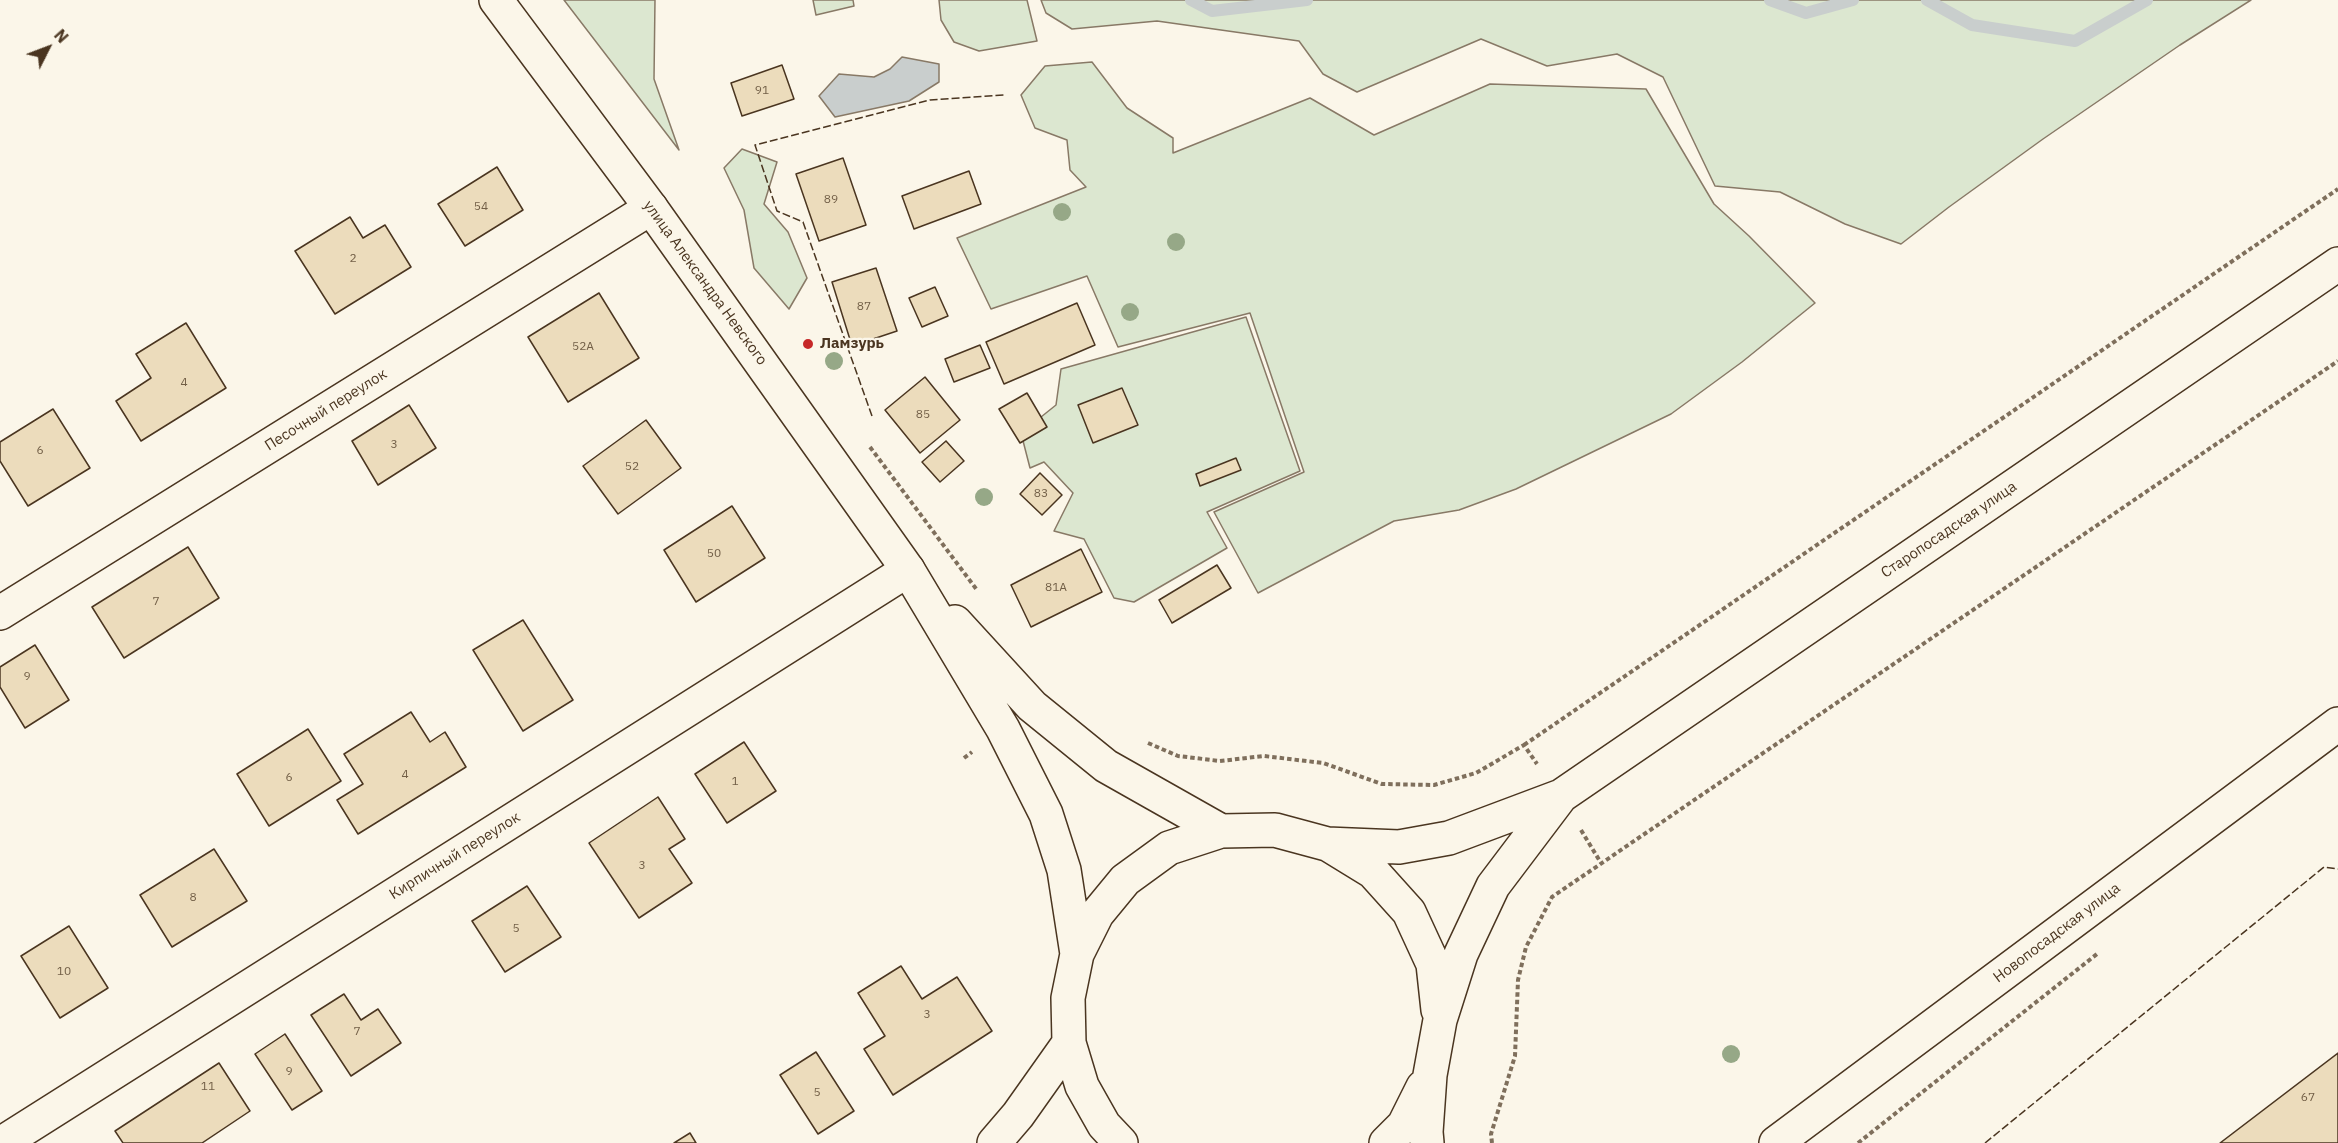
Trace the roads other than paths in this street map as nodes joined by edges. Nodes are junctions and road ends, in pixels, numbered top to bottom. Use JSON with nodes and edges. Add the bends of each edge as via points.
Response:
{"nodes":[{"id":1,"x":496,"y":0,"type":"edge"},
{"id":2,"x":651,"y":208,"type":"junction"},
{"id":3,"x":2338,"y":264,"type":"edge"},
{"id":4,"x":908,"y":570,"type":"junction"},
{"id":5,"x":0,"y":613,"type":"edge"},
{"id":6,"x":2338,"y":724,"type":"edge"},
{"id":7,"x":1561,"y":796,"type":"junction"},
{"id":8,"x":1221,"y":831,"type":"junction"},
{"id":9,"x":1327,"y":844,"type":"junction"},
{"id":10,"x":1077,"y":954,"type":"junction"},
{"id":11,"x":1440,"y":1020,"type":"junction"},
{"id":12,"x":1070,"y":1043,"type":"junction"},
{"id":13,"x":1430,"y":1075,"type":"junction"},
{"id":14,"x":2,"y":1143,"type":"edge"},
{"id":15,"x":994,"y":1143,"type":"edge"},
{"id":16,"x":1121,"y":1143,"type":"edge"},
{"id":17,"x":1386,"y":1143,"type":"edge"},
{"id":18,"x":1427,"y":1143,"type":"edge"},
{"id":19,"x":1776,"y":1143,"type":"edge"}],
"edges":[{"from":1,"to":2,"type":"main road","name":"улица Александра Невского"},
{"from":2,"to":4,"type":"main road","name":"улица Александра Невского"},
{"from":2,"to":5,"type":"main road","name":"Песочный переулок"},
{"from":3,"to":7,"type":"main road","name":"Старопосадская улица"},
{"from":4,"to":8,"type":"main road","via":[[1032,706],[1106,766]]},
{"from":4,"to":10,"type":"main road","via":[[1003,729],[1046,813],[1064,870]]},
{"from":4,"to":14,"type":"main road","name":"Кирпичный переулок"},
{"from":6,"to":19,"type":"main road","name":"Новопосадская улица"},
{"from":7,"to":9,"type":"main road","via":[[1449,838],[1399,847]]},
{"from":7,"to":11,"type":"main road","via":[[1493,886],[1461,954]]},
{"from":8,"to":9,"type":"main road","via":[[1275,830]]},
{"from":8,"to":10,"type":"main road","via":[[1169,848],[1125,880],[1097,914]]},
{"from":9,"to":11,"type":"main road","via":[[1373,872],[1409,912],[1432,964]]},
{"from":10,"to":12,"type":"main road","via":[[1068,998]]},
{"from":11,"to":13,"type":"main road"},
{"from":12,"to":15,"type":"main road"},
{"from":12,"to":16,"type":"main road","via":[[1082,1086],[1104,1125]]},
{"from":13,"to":17,"type":"main road","via":[[1404,1125]]},
{"from":13,"to":18,"type":"main road"}]}
